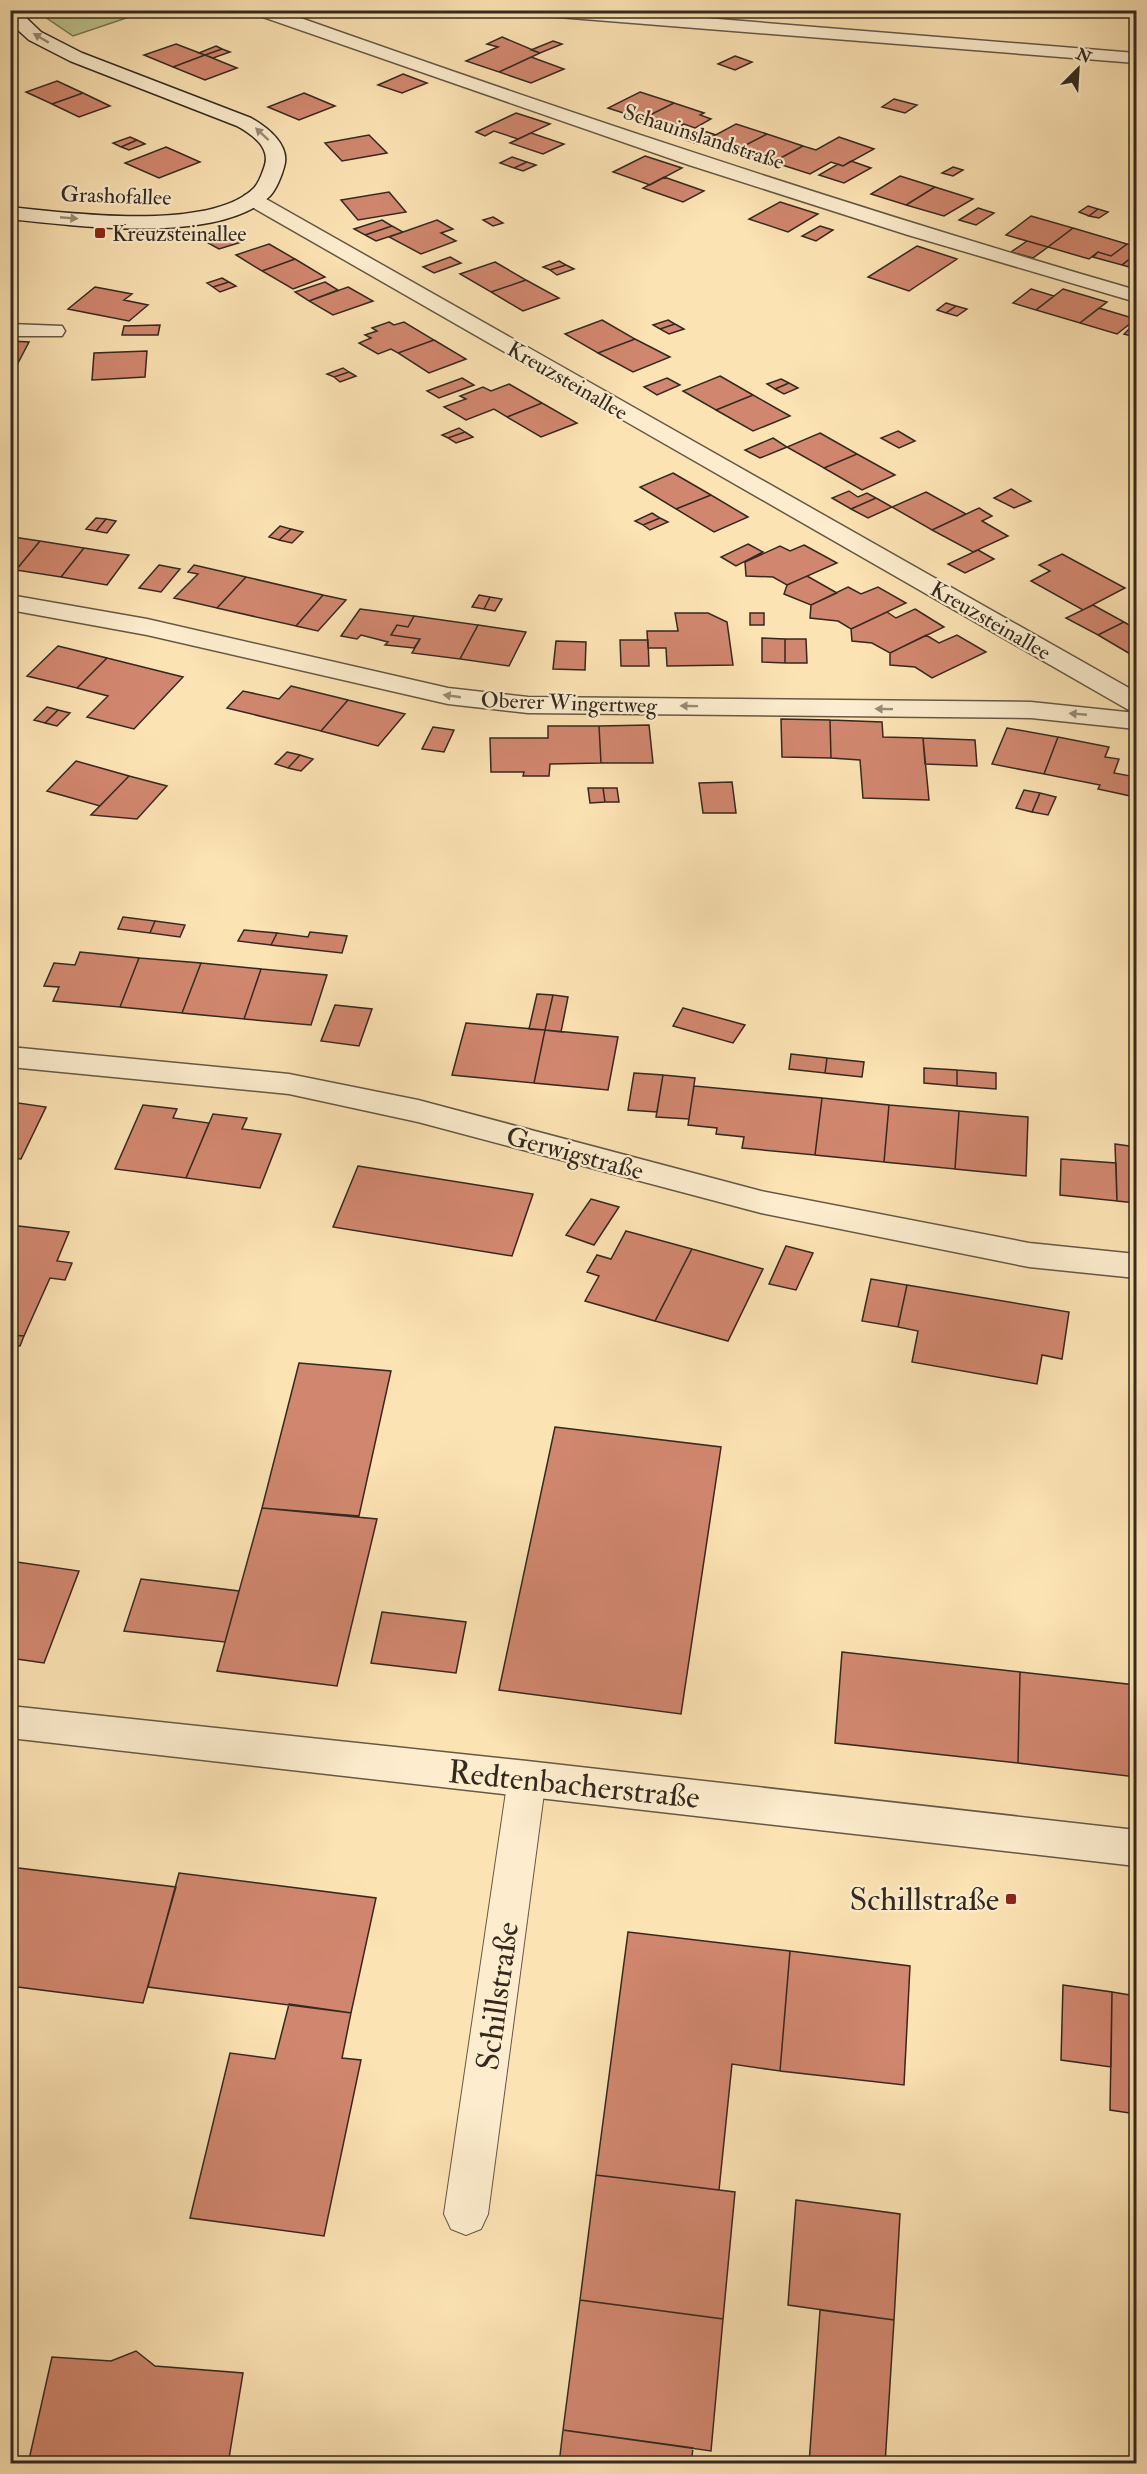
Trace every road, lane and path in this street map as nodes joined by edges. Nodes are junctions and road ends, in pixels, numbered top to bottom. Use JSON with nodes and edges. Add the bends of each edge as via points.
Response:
{"nodes":[{"id":1,"x":260,"y":10,"type":"edge"},
{"id":2,"x":533,"y":10,"type":"edge"},
{"id":3,"x":10,"y":13,"type":"edge"},
{"id":4,"x":591,"y":13,"type":"edge"},
{"id":5,"x":794,"y":15,"type":"dead end"},
{"id":6,"x":758,"y":29,"type":"junction"},
{"id":7,"x":1137,"y":58,"type":"edge"},
{"id":8,"x":252,"y":200,"type":"junction"},
{"id":9,"x":10,"y":213,"type":"edge"},
{"id":10,"x":1137,"y":296,"type":"edge"},
{"id":11,"x":10,"y":330,"type":"edge"},
{"id":12,"x":54,"y":331,"type":"dead end"},
{"id":13,"x":10,"y":602,"type":"edge"},
{"id":14,"x":1137,"y":703,"type":"edge"},
{"id":15,"x":1137,"y":721,"type":"edge"},
{"id":16,"x":10,"y":1057,"type":"edge"},
{"id":17,"x":1137,"y":1266,"type":"edge"},
{"id":18,"x":10,"y":1722,"type":"edge"},
{"id":19,"x":527,"y":1778,"type":"junction"},
{"id":20,"x":1137,"y":1848,"type":"edge"},
{"id":21,"x":466,"y":2214,"type":"dead end"}],
"edges":[{"from":1,"to":10,"type":"street","name":"Schauinslandstraße","via":[[455,80],[740,174]]},
{"from":2,"to":4,"type":"street"},
{"from":8,"to":3,"type":"street","one_way":true,"via":[[271,180],[276,158],[274,147],[256,129],[76,57],[35,36]]},
{"from":4,"to":6,"type":"street"},
{"from":5,"to":6,"type":"street"},
{"from":6,"to":7,"type":"street"},
{"from":9,"to":8,"type":"street","name":"Grashofallee","one_way":true,"via":[[154,224],[206,217]]},
{"from":8,"to":14,"type":"street","name":"Kreuzsteinallee"},
{"from":11,"to":12,"type":"street"},
{"from":15,"to":13,"type":"street","name":"Oberer Wingertweg","one_way":true,"via":[[1031,710],[528,705],[471,699],[147,627]]},
{"from":16,"to":17,"type":"street","name":"Gerwigstraße","via":[[289,1084],[418,1111],[761,1202],[1029,1255]]},
{"from":18,"to":19,"type":"street","name":"Redtenbacherstraße"},
{"from":19,"to":20,"type":"street","name":"Redtenbacherstraße"},
{"from":19,"to":21,"type":"lane","name":"Schillstraße"}]}
